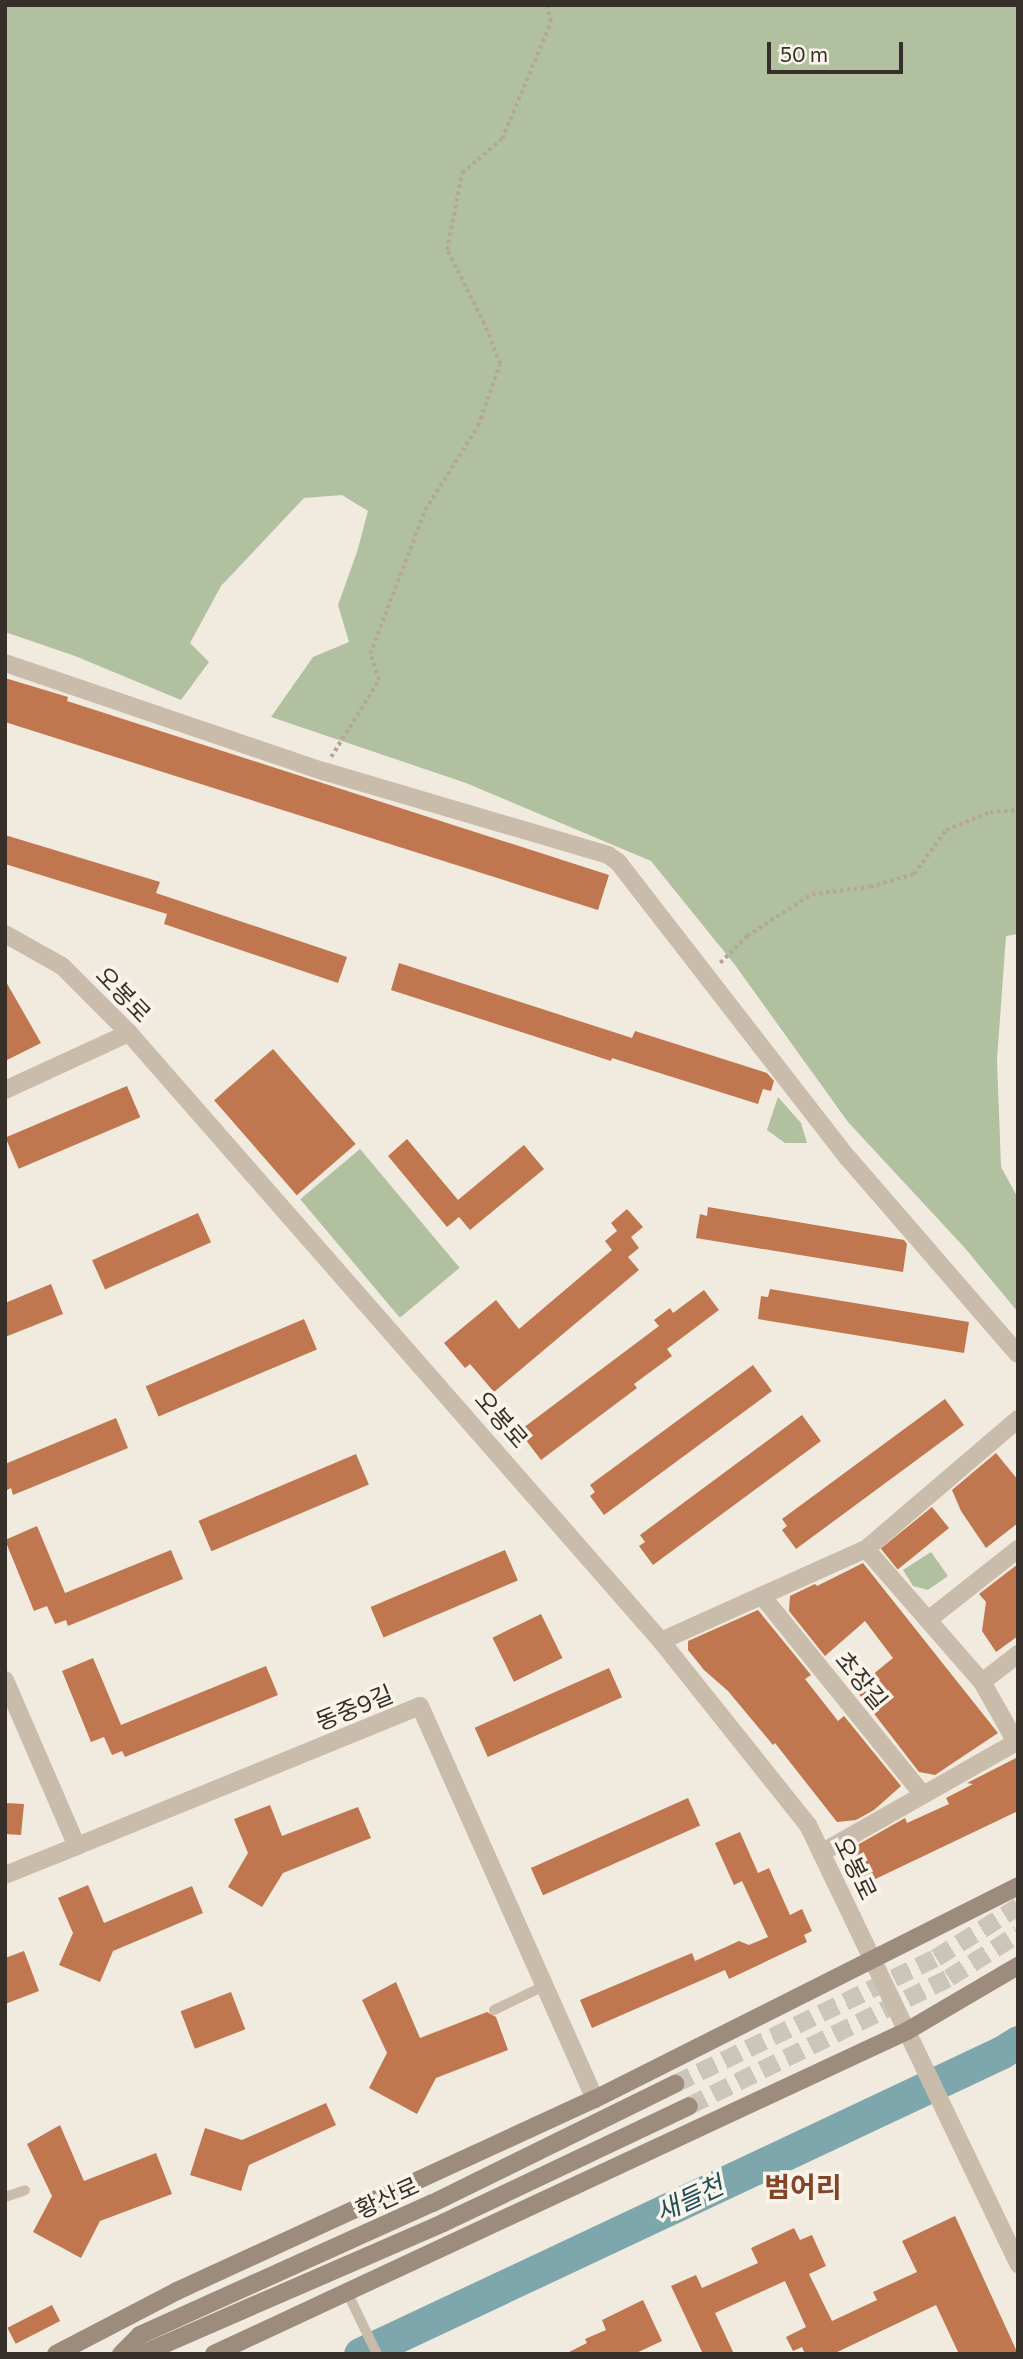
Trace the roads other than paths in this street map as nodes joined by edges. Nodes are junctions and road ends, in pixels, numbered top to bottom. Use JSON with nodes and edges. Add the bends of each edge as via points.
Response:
{"nodes":[{"id":1,"x":5,"y":663,"type":"edge"},
{"id":2,"x":5,"y":934,"type":"edge"},
{"id":3,"x":129,"y":1033,"type":"junction"},
{"id":4,"x":5,"y":1090,"type":"edge"},
{"id":5,"x":1018,"y":1354,"type":"edge"},
{"id":6,"x":1018,"y":1419,"type":"edge"},
{"id":7,"x":866,"y":1549,"type":"junction"},
{"id":8,"x":1018,"y":1549,"type":"edge"},
{"id":9,"x":762,"y":1597,"type":"junction"},
{"id":10,"x":928,"y":1620,"type":"junction"},
{"id":11,"x":661,"y":1641,"type":"junction"},
{"id":12,"x":1018,"y":1654,"type":"edge"},
{"id":13,"x":5,"y":1679,"type":"edge"},
{"id":14,"x":982,"y":1682,"type":"junction"},
{"id":15,"x":923,"y":1795,"type":"junction"},
{"id":16,"x":76,"y":1846,"type":"junction"},
{"id":17,"x":821,"y":1853,"type":"junction"},
{"id":18,"x":5,"y":1875,"type":"edge"},
{"id":19,"x":1018,"y":1886,"type":"edge"},
{"id":20,"x":873,"y":1961,"type":"junction"},
{"id":21,"x":1018,"y":1966,"type":"edge"},
{"id":22,"x":544,"y":1986,"type":"junction"},
{"id":23,"x":494,"y":2010,"type":"dead end"},
{"id":24,"x":907,"y":2031,"type":"junction"},
{"id":25,"x":675,"y":2084,"type":"tunnel mouth"},
{"id":26,"x":595,"y":2099,"type":"junction"},
{"id":27,"x":689,"y":2106,"type":"tunnel mouth"},
{"id":28,"x":25,"y":2190,"type":"dead end"},
{"id":29,"x":5,"y":2197,"type":"edge"},
{"id":30,"x":1018,"y":2264,"type":"edge"},
{"id":31,"x":347,"y":2292,"type":"junction"},
{"id":32,"x":56,"y":2354,"type":"edge"},
{"id":33,"x":121,"y":2354,"type":"edge"},
{"id":34,"x":142,"y":2354,"type":"edge"},
{"id":35,"x":214,"y":2354,"type":"edge"},
{"id":36,"x":377,"y":2354,"type":"edge"}],
"edges":[{"from":1,"to":5,"type":"street","via":[[323,771],[608,855],[629,872],[848,1157]]},
{"from":2,"to":3,"type":"street","name":"오봉로","via":[[62,966]]},
{"from":3,"to":4,"type":"street"},
{"from":3,"to":11,"type":"street","name":"오봉로"},
{"from":6,"to":7,"type":"street"},
{"from":7,"to":9,"type":"street"},
{"from":7,"to":10,"type":"street"},
{"from":8,"to":10,"type":"street"},
{"from":9,"to":11,"type":"street"},
{"from":9,"to":15,"type":"street","name":"초장길"},
{"from":10,"to":14,"type":"street"},
{"from":11,"to":17,"type":"street","name":"오봉로","via":[[808,1825]]},
{"from":12,"to":14,"type":"street"},
{"from":13,"to":16,"type":"street"},
{"from":14,"to":15,"type":"street","via":[[1016,1742]]},
{"from":15,"to":17,"type":"street"},
{"from":16,"to":18,"type":"street"},
{"from":16,"to":22,"type":"street","name":"동중9길","via":[[419,1706]]},
{"from":17,"to":20,"type":"street","name":"오봉로"},
{"from":19,"to":20,"type":"main road"},
{"from":20,"to":24,"type":"street","name":"오봉로"},
{"from":20,"to":26,"type":"main road"},
{"from":21,"to":24,"type":"main road"},
{"from":22,"to":23,"type":"lane"},
{"from":22,"to":26,"type":"street","name":"동중9길"},
{"from":24,"to":30,"type":"street","name":"오봉로"},
{"from":24,"to":31,"type":"main road"},
{"from":25,"to":33,"type":"main road","name":"황산로","via":[[433,2203],[141,2335]]},
{"from":26,"to":32,"type":"main road","via":[[177,2291]]},
{"from":27,"to":34,"type":"main road","name":"황산로","via":[[443,2223]]},
{"from":28,"to":29,"type":"lane"},
{"from":31,"to":35,"type":"main road"},
{"from":31,"to":36,"type":"lane"}]}
